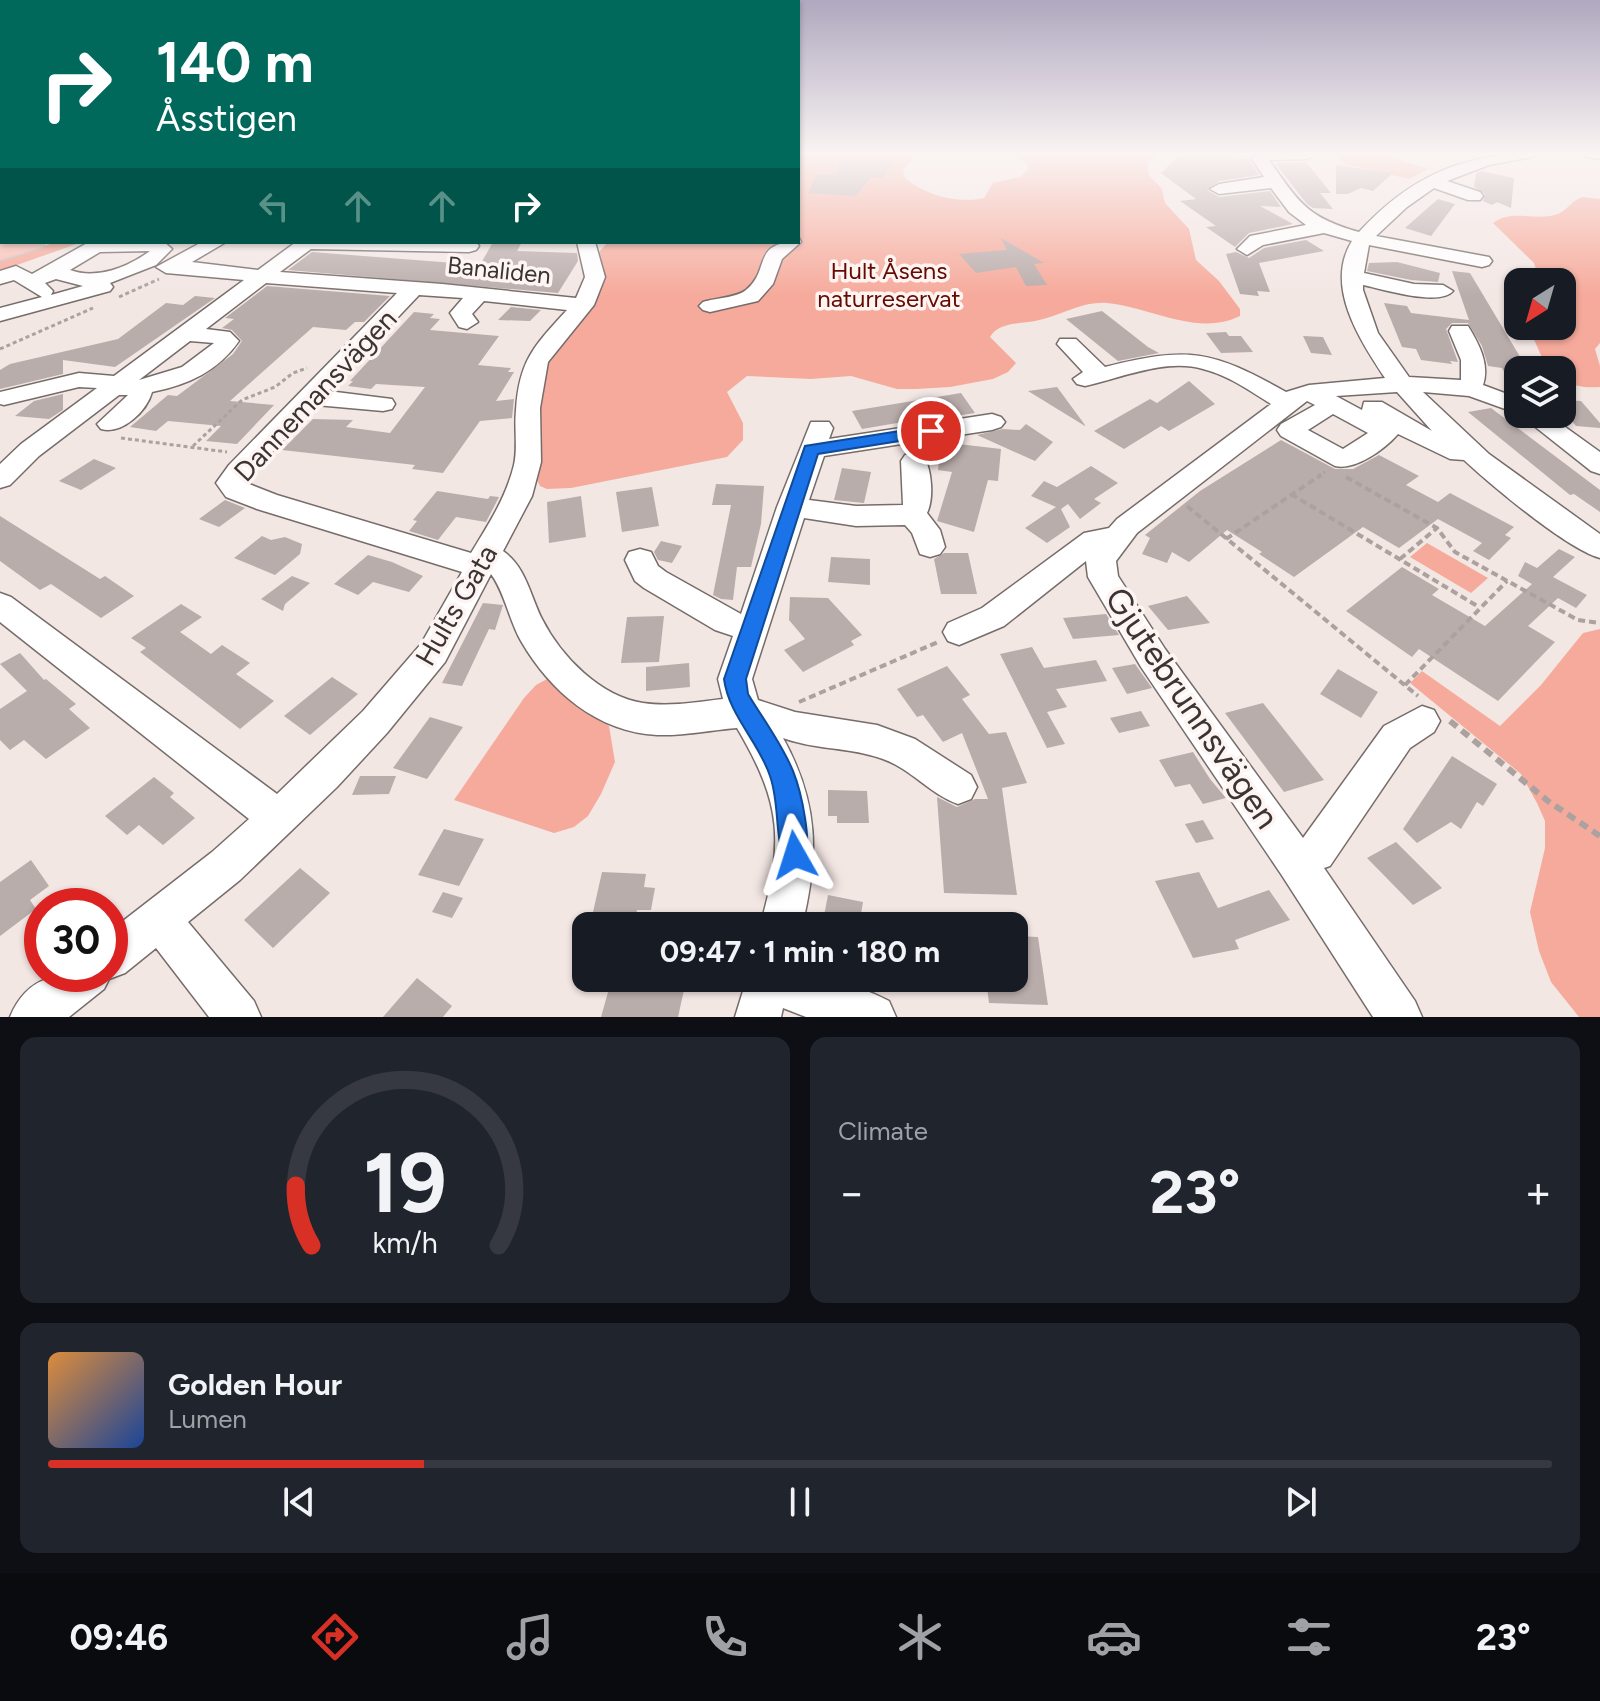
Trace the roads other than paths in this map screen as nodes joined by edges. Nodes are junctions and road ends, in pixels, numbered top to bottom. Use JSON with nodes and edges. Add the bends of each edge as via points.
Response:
{"nodes":[{"id":1,"x":1290,"y":201,"type":"edge"},
{"id":2,"x":1402,"y":201,"type":"edge"},
{"id":3,"x":1326,"y":227,"type":"junction"},
{"id":4,"x":1364,"y":237,"type":"junction"},
{"id":5,"x":27,"y":244,"type":"edge"},
{"id":6,"x":213,"y":244,"type":"edge"},
{"id":7,"x":304,"y":244,"type":"edge"},
{"id":8,"x":388,"y":244,"type":"edge"},
{"id":9,"x":587,"y":244,"type":"edge"},
{"id":10,"x":789,"y":244,"type":"edge"},
{"id":11,"x":469,"y":246,"type":"dead end"},
{"id":12,"x":1247,"y":249,"type":"dead end"},
{"id":13,"x":0,"y":253,"type":"edge"},
{"id":14,"x":131,"y":261,"type":"dead end"},
{"id":15,"x":1482,"y":261,"type":"dead end"},
{"id":16,"x":170,"y":265,"type":"junction"},
{"id":17,"x":259,"y":276,"type":"junction"},
{"id":18,"x":1352,"y":276,"type":"junction"},
{"id":19,"x":41,"y":277,"type":"junction"},
{"id":20,"x":0,"y":278,"type":"edge"},
{"id":21,"x":74,"y":278,"type":"junction"},
{"id":22,"x":413,"y":289,"type":"junction"},
{"id":23,"x":1443,"y":291,"type":"dead end"},
{"id":24,"x":479,"y":294,"type":"junction"},
{"id":25,"x":47,"y":303,"type":"junction"},
{"id":26,"x":583,"y":305,"type":"junction"},
{"id":27,"x":710,"y":306,"type":"dead end"},
{"id":28,"x":0,"y":315,"type":"edge"},
{"id":29,"x":467,"y":322,"type":"dead end"},
{"id":30,"x":1460,"y":331,"type":"dead end"},
{"id":31,"x":182,"y":334,"type":"junction"},
{"id":32,"x":1068,"y":344,"type":"dead end"},
{"id":33,"x":122,"y":386,"type":"junction"},
{"id":34,"x":1404,"y":386,"type":"junction"},
{"id":35,"x":1470,"y":388,"type":"junction"},
{"id":36,"x":1320,"y":396,"type":"junction"},
{"id":37,"x":311,"y":397,"type":"junction"},
{"id":38,"x":4,"y":398,"type":"dead end"},
{"id":39,"x":1504,"y":401,"type":"edge"},
{"id":40,"x":383,"y":404,"type":"dead end"},
{"id":41,"x":992,"y":422,"type":"dead end"},
{"id":42,"x":1550,"y":428,"type":"edge"},
{"id":43,"x":113,"y":431,"type":"road end"},
{"id":44,"x":1476,"y":458,"type":"junction"},
{"id":45,"x":914,"y":461,"type":"dead end"},
{"id":46,"x":1600,"y":465,"type":"edge"},
{"id":47,"x":0,"y":479,"type":"edge"},
{"id":48,"x":791,"y":507,"type":"junction"},
{"id":49,"x":912,"y":515,"type":"junction"},
{"id":50,"x":1115,"y":538,"type":"junction"},
{"id":51,"x":930,"y":547,"type":"dead end"},
{"id":52,"x":1600,"y":548,"type":"edge"},
{"id":53,"x":482,"y":560,"type":"junction"},
{"id":54,"x":640,"y":560,"type":"dead end"},
{"id":55,"x":0,"y":605,"type":"edge"},
{"id":56,"x":750,"y":629,"type":"junction"},
{"id":57,"x":959,"y":632,"type":"road end"},
{"id":58,"x":746,"y":712,"type":"junction"},
{"id":59,"x":1432,"y":714,"type":"road end"},
{"id":60,"x":958,"y":787,"type":"dead end"},
{"id":61,"x":278,"y":818,"type":"junction"},
{"id":62,"x":1295,"y":860,"type":"junction"},
{"id":63,"x":784,"y":912,"type":"edge"},
{"id":64,"x":159,"y":919,"type":"junction"},
{"id":65,"x":128,"y":944,"type":"edge"},
{"id":66,"x":66,"y":992,"type":"edge"},
{"id":67,"x":765,"y":992,"type":"edge"},
{"id":68,"x":794,"y":992,"type":"edge"},
{"id":69,"x":33,"y":1017,"type":"edge"},
{"id":70,"x":238,"y":1017,"type":"edge"},
{"id":71,"x":758,"y":1017,"type":"edge"},
{"id":72,"x":873,"y":1017,"type":"edge"},
{"id":73,"x":1399,"y":1017,"type":"edge"}],
"edges":[{"from":1,"to":3,"type":"street","via":[[1308,220]]},
{"from":2,"to":4,"type":"street"},
{"from":3,"to":4,"type":"street"},
{"from":3,"to":12,"type":"street","via":[[1257,240]]},
{"from":4,"to":15,"type":"street"},
{"from":4,"to":18,"type":"street"},
{"from":5,"to":13,"type":"main road"},
{"from":6,"to":16,"type":"street"},
{"from":7,"to":17,"type":"street"},
{"from":8,"to":11,"type":"street"},
{"from":9,"to":26,"type":"street","name":"Hults Gata","via":[[595,271]]},
{"from":10,"to":27,"type":"street","via":[[773,256],[763,284],[751,297]]},
{"from":14,"to":21,"type":"street","via":[[119,270]]},
{"from":16,"to":17,"type":"street","name":"Banaliden"},
{"from":16,"to":25,"type":"street"},
{"from":17,"to":22,"type":"street","name":"Banaliden"},
{"from":17,"to":31,"type":"street"},
{"from":18,"to":23,"type":"street"},
{"from":18,"to":34,"type":"street","via":[[1351,294],[1366,331]]},
{"from":19,"to":20,"type":"street","via":[[16,272]]},
{"from":19,"to":21,"type":"street","via":[[65,272]]},
{"from":19,"to":21,"type":"street","via":[[96,246],[162,249],[131,269],[87,280]]},
{"from":19,"to":25,"type":"street"},
{"from":22,"to":24,"type":"street","name":"Banaliden"},
{"from":22,"to":37,"type":"street","name":"Dannemansvägen"},
{"from":24,"to":26,"type":"street","name":"Banaliden"},
{"from":24,"to":29,"type":"street","via":[[461,313]]},
{"from":25,"to":28,"type":"street"},
{"from":26,"to":53,"type":"street","name":"Hults Gata","via":[[536,362],[524,480]]},
{"from":30,"to":35,"type":"street","via":[[1476,366]]},
{"from":31,"to":33,"type":"street"},
{"from":31,"to":33,"type":"street","via":[[228,341],[192,373],[165,383]]},
{"from":32,"to":36,"type":"street","via":[[1092,378],[1196,360]]},
{"from":33,"to":38,"type":"street","via":[[79,380]]},
{"from":33,"to":43,"type":"street","via":[[141,393]]},
{"from":33,"to":47,"type":"street","via":[[30,450]]},
{"from":34,"to":35,"type":"street"},
{"from":34,"to":36,"type":"street"},
{"from":34,"to":44,"type":"street"},
{"from":35,"to":39,"type":"street"},
{"from":36,"to":36,"type":"street","via":[[1290,430],[1337,464],[1387,432]]},
{"from":36,"to":44,"type":"street","via":[[1376,409]]},
{"from":36,"to":50,"type":"street","via":[[1169,492]]},
{"from":37,"to":40,"type":"street"},
{"from":37,"to":53,"type":"street","name":"Dannemansvägen","via":[[231,479],[231,488]]},
{"from":41,"to":48,"type":"street","via":[[815,439]]},
{"from":42,"to":46,"type":"street"},
{"from":44,"to":52,"type":"street"},
{"from":45,"to":49,"type":"street","via":[[918,503]]},
{"from":48,"to":49,"type":"street","via":[[856,516]]},
{"from":48,"to":56,"type":"street"},
{"from":49,"to":51,"type":"street","via":[[926,530]]},
{"from":50,"to":57,"type":"street","via":[[1094,540],[993,617]]},
{"from":50,"to":62,"type":"street","name":"Gjutebrunnsvägen","via":[[1101,559],[1103,577],[1153,658]]},
{"from":53,"to":58,"type":"street","via":[[498,561],[507,572],[546,654],[592,699],[644,720]]},
{"from":53,"to":61,"type":"street","name":"Hults Gata","via":[[440,641],[413,678]]},
{"from":54,"to":56,"type":"street","via":[[655,580]]},
{"from":55,"to":61,"type":"street"},
{"from":56,"to":58,"type":"street","via":[[735,679]]},
{"from":58,"to":60,"type":"street","via":[[900,749]]},
{"from":58,"to":63,"type":"street","via":[[782,774],[793,828],[793,878]]},
{"from":59,"to":62,"type":"street","via":[[1397,737],[1316,852]]},
{"from":61,"to":64,"type":"street","name":"Hults Gata"},
{"from":62,"to":73,"type":"street","name":"Gjutebrunnsvägen"},
{"from":64,"to":65,"type":"street","name":"Hults Gata"},
{"from":64,"to":70,"type":"street"},
{"from":66,"to":69,"type":"street"},
{"from":67,"to":71,"type":"street"},
{"from":68,"to":72,"type":"street"}]}
